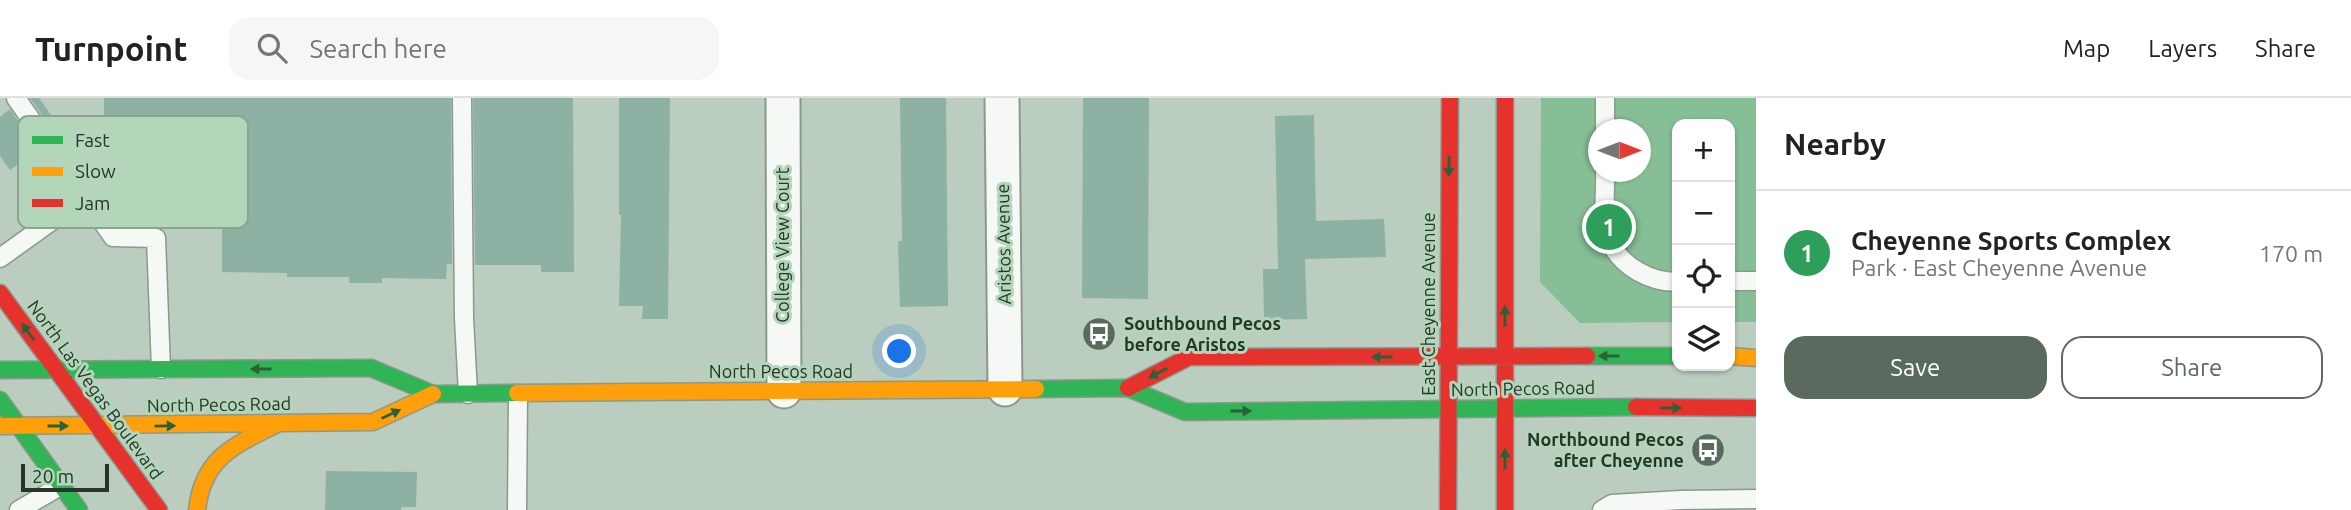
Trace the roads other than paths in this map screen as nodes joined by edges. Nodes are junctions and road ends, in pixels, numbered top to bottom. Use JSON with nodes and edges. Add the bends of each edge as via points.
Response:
{"nodes":[{"id":1,"x":16,"y":98,"type":"edge"},
{"id":2,"x":462,"y":98,"type":"edge"},
{"id":3,"x":783,"y":98,"type":"edge"},
{"id":4,"x":1002,"y":98,"type":"edge"},
{"id":5,"x":1450,"y":98,"type":"edge"},
{"id":6,"x":1504,"y":98,"type":"edge"},
{"id":7,"x":1605,"y":98,"type":"edge"},
{"id":8,"x":29,"y":116,"type":"edge"},
{"id":9,"x":1605,"y":119,"type":"edge"},
{"id":10,"x":1605,"y":182,"type":"edge"},
{"id":11,"x":42,"y":228,"type":"edge"},
{"id":12,"x":107,"y":228,"type":"edge"},
{"id":13,"x":0,"y":258,"type":"edge"},
{"id":14,"x":1735,"y":281,"type":"edge"},
{"id":15,"x":1756,"y":281,"type":"edge"},
{"id":16,"x":1672,"y":282,"type":"edge"},
{"id":17,"x":0,"y":293,"type":"edge"},
{"id":18,"x":1672,"y":356,"type":"edge"},
{"id":19,"x":1735,"y":356,"type":"edge"},
{"id":20,"x":1448,"y":357,"type":"junction"},
{"id":21,"x":1505,"y":357,"type":"junction"},
{"id":22,"x":1756,"y":358,"type":"edge"},
{"id":23,"x":161,"y":369,"type":"junction"},
{"id":24,"x":0,"y":370,"type":"edge"},
{"id":25,"x":56,"y":370,"type":"junction"},
{"id":26,"x":1128,"y":388,"type":"junction"},
{"id":27,"x":1005,"y":389,"type":"junction"},
{"id":28,"x":784,"y":391,"type":"junction"},
{"id":29,"x":433,"y":394,"type":"junction"},
{"id":30,"x":468,"y":394,"type":"junction"},
{"id":31,"x":518,"y":394,"type":"junction"},
{"id":32,"x":0,"y":400,"type":"edge"},
{"id":33,"x":1756,"y":408,"type":"edge"},
{"id":34,"x":1505,"y":409,"type":"junction"},
{"id":35,"x":1448,"y":410,"type":"junction"},
{"id":36,"x":279,"y":424,"type":"junction"},
{"id":37,"x":0,"y":426,"type":"edge"},
{"id":38,"x":19,"y":426,"type":"junction"},
{"id":39,"x":97,"y":426,"type":"junction"},
{"id":40,"x":62,"y":485,"type":"junction"},
{"id":41,"x":1756,"y":499,"type":"edge"},
{"id":42,"x":1681,"y":505,"type":"edge"},
{"id":43,"x":19,"y":510,"type":"edge"},
{"id":44,"x":79,"y":510,"type":"edge"},
{"id":45,"x":159,"y":510,"type":"edge"},
{"id":46,"x":197,"y":510,"type":"edge"},
{"id":47,"x":517,"y":510,"type":"edge"},
{"id":48,"x":1448,"y":510,"type":"edge"},
{"id":49,"x":1505,"y":510,"type":"edge"},
{"id":50,"x":1602,"y":510,"type":"edge"}],
"edges":[{"from":1,"to":8,"type":"lane"},
{"from":2,"to":30,"type":"lane"},
{"from":3,"to":28,"type":"street","name":"College View Court"},
{"from":4,"to":27,"type":"street","name":"Aristos Avenue"},
{"from":5,"to":20,"type":"main road","name":"East Cheyenne Avenue","one_way":true},
{"from":21,"to":6,"type":"main road","one_way":true},
{"from":7,"to":9,"type":"lane"},
{"from":10,"to":16,"type":"lane","via":[[1609,241],[1639,273]]},
{"from":11,"to":13,"type":"lane"},
{"from":12,"to":23,"type":"lane","via":[[113,237],[156,238]]},
{"from":14,"to":15,"type":"lane"},
{"from":25,"to":17,"type":"main road","name":"North Las Vegas Boulevard","one_way":true},
{"from":18,"to":21,"type":"main road","name":"North Pecos Road","one_way":true},
{"from":19,"to":22,"type":"main road"},
{"from":20,"to":21,"type":"main road","name":"North Pecos Road"},
{"from":20,"to":26,"type":"main road","name":"North Pecos Road","one_way":true,"via":[[1189,357]]},
{"from":20,"to":35,"type":"main road","name":"East Cheyenne Avenue"},
{"from":21,"to":34,"type":"main road"},
{"from":23,"to":25,"type":"main road","name":"North Pecos Road"},
{"from":29,"to":23,"type":"main road","name":"North Pecos Road","one_way":true,"via":[[371,368]]},
{"from":24,"to":25,"type":"main road","name":"North Pecos Road"},
{"from":25,"to":39,"type":"main road","name":"North Las Vegas Boulevard"},
{"from":26,"to":27,"type":"main road","name":"North Pecos Road"},
{"from":26,"to":35,"type":"main road","name":"North Pecos Road","one_way":true,"via":[[1185,412]]},
{"from":27,"to":28,"type":"main road","name":"North Pecos Road"},
{"from":28,"to":31,"type":"main road","name":"North Pecos Road"},
{"from":29,"to":30,"type":"main road","name":"North Pecos Road"},
{"from":36,"to":29,"type":"main road","name":"North Pecos Road","one_way":true,"via":[[373,422]]},
{"from":30,"to":31,"type":"main road","name":"North Pecos Road"},
{"from":31,"to":47,"type":"lane"},
{"from":32,"to":38,"type":"main road"},
{"from":34,"to":33,"type":"main road","name":"North Pecos Road","one_way":true},
{"from":34,"to":35,"type":"main road","name":"North Pecos Road"},
{"from":49,"to":34,"type":"main road","one_way":true},
{"from":35,"to":48,"type":"main road","name":"East Cheyenne Avenue"},
{"from":39,"to":36,"type":"main road","name":"North Pecos Road","one_way":true},
{"from":36,"to":46,"type":"main road","via":[[219,456],[203,480]]},
{"from":37,"to":38,"type":"main road","name":"North Pecos Road"},
{"from":38,"to":39,"type":"main road","name":"North Pecos Road","one_way":true},
{"from":38,"to":40,"type":"main road"},
{"from":39,"to":45,"type":"main road","name":"North Las Vegas Boulevard"},
{"from":40,"to":43,"type":"lane"},
{"from":40,"to":44,"type":"main road"},
{"from":41,"to":42,"type":"lane"},
{"from":42,"to":50,"type":"lane","via":[[1612,504]]}]}
